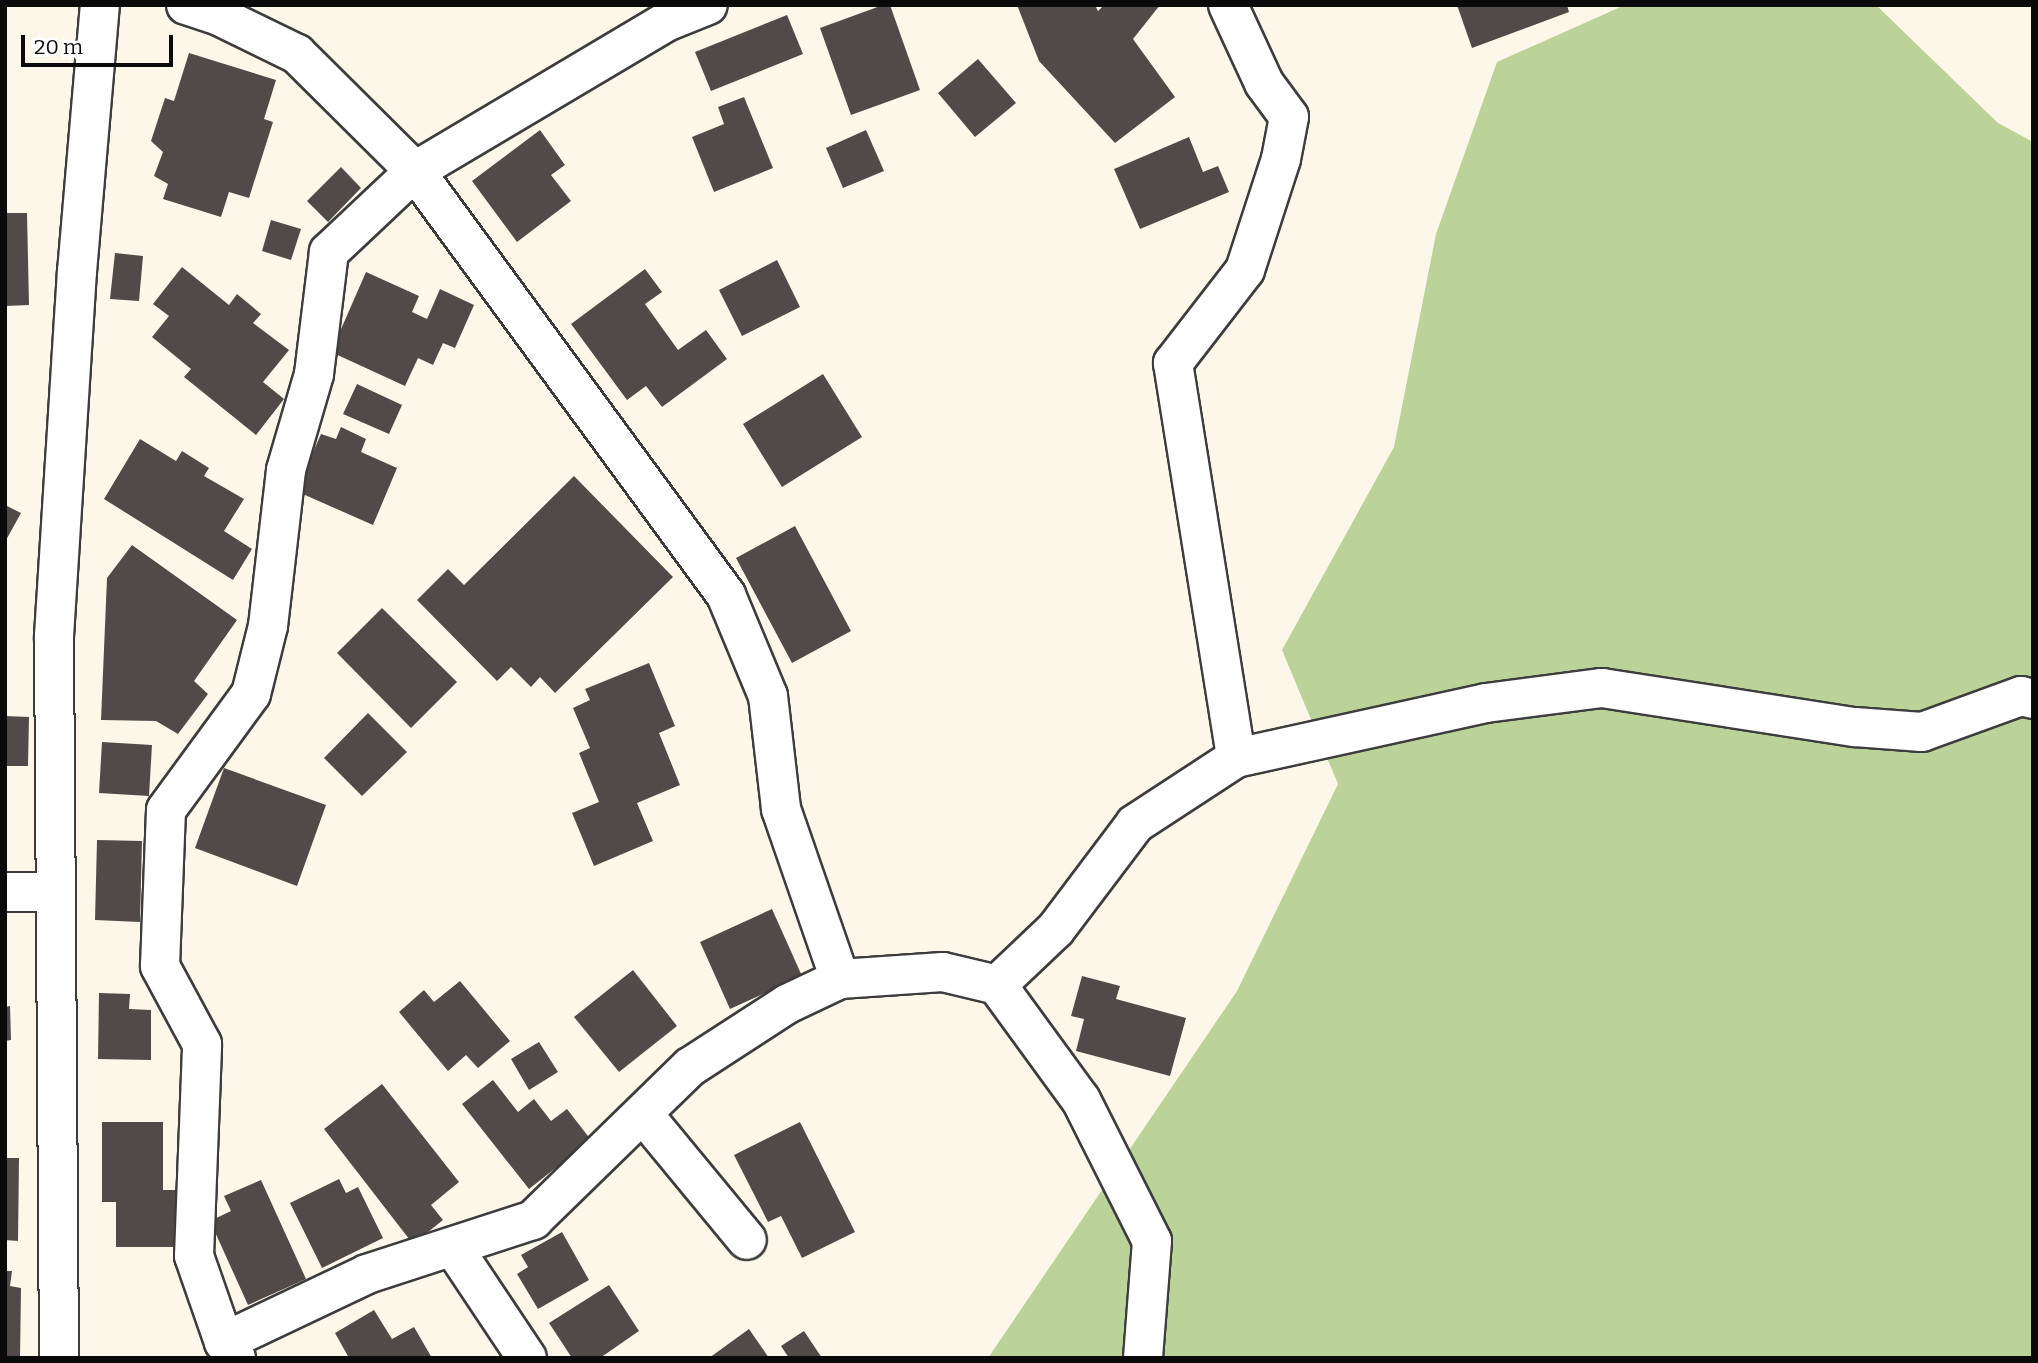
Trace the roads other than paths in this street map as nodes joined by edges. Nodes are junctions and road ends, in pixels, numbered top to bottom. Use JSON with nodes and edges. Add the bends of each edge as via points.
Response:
{"nodes":[{"id":1,"x":100,"y":5,"type":"edge"},
{"id":2,"x":186,"y":5,"type":"edge"},
{"id":3,"x":708,"y":5,"type":"edge"},
{"id":4,"x":1228,"y":5,"type":"edge"},
{"id":5,"x":415,"y":171,"type":"junction"},
{"id":6,"x":2033,"y":699,"type":"edge"},
{"id":7,"x":1236,"y":758,"type":"junction"},
{"id":8,"x":5,"y":892,"type":"edge"},
{"id":9,"x":56,"y":892,"type":"junction"},
{"id":10,"x":840,"y":979,"type":"junction"},
{"id":11,"x":997,"y":985,"type":"junction"},
{"id":12,"x":643,"y":1114,"type":"junction"},
{"id":13,"x":747,"y":1240,"type":"dead end"},
{"id":14,"x":453,"y":1247,"type":"junction"},
{"id":15,"x":230,"y":1350,"type":"edge"},
{"id":16,"x":59,"y":1358,"type":"edge"},
{"id":17,"x":527,"y":1358,"type":"edge"},
{"id":18,"x":1143,"y":1358,"type":"edge"}],
"edges":[{"from":1,"to":9,"type":"street","via":[[54,636]]},
{"from":2,"to":5,"type":"street","via":[[297,54]]},
{"from":3,"to":5,"type":"street","via":[[666,22]]},
{"from":4,"to":7,"type":"street","via":[[1264,83],[1289,117],[1281,159],[1245,270],[1173,363]]},
{"from":5,"to":10,"type":"street","via":[[726,595],[768,695],[781,809]]},
{"from":5,"to":15,"type":"street","via":[[329,252],[314,374],[286,470],[268,626],[251,694],[166,810],[160,966],[202,1044],[194,1256]]},
{"from":6,"to":7,"type":"street","via":[[2021,696],[1922,732],[1855,727],[1602,688],[1486,704]]},
{"from":7,"to":11,"type":"street","via":[[1135,824],[1056,929]]},
{"from":8,"to":9,"type":"street"},
{"from":9,"to":16,"type":"street"},
{"from":10,"to":11,"type":"street","via":[[943,972]]},
{"from":10,"to":12,"type":"street","via":[[787,1004],[691,1067]]},
{"from":11,"to":18,"type":"street","via":[[1081,1100],[1152,1241]]},
{"from":12,"to":13,"type":"street"},
{"from":12,"to":14,"type":"street","via":[[533,1220]]},
{"from":14,"to":15,"type":"street","via":[[367,1274]]},
{"from":14,"to":17,"type":"street"}]}
